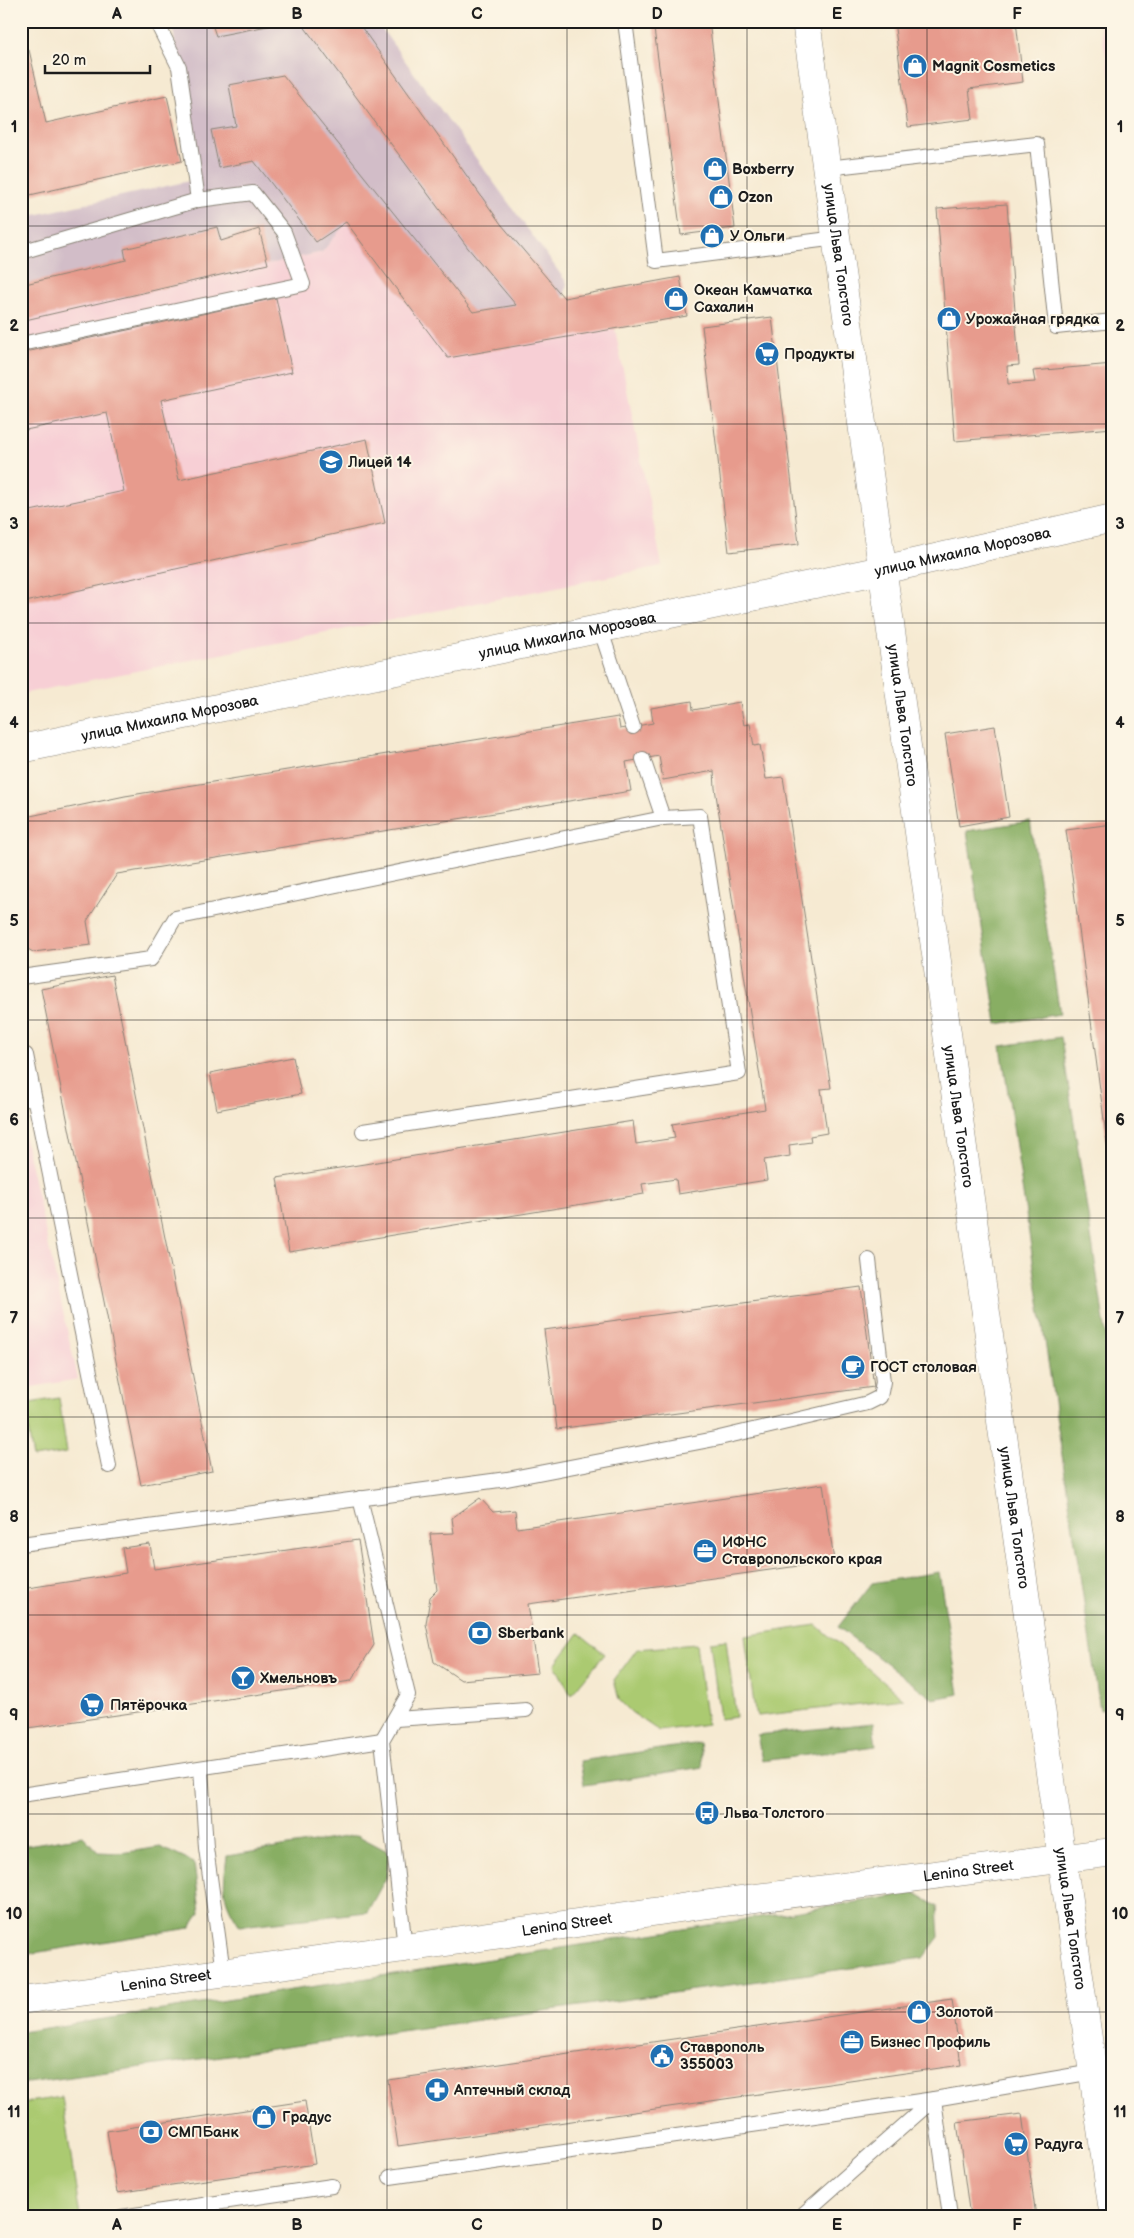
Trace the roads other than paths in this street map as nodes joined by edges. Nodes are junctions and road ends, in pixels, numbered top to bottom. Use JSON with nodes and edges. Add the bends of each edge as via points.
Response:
{"nodes":[{"id":1,"x":156,"y":21,"type":"edge"},
{"id":2,"x":625,"y":21,"type":"edge"},
{"id":3,"x":806,"y":21,"type":"edge"},
{"id":4,"x":827,"y":168,"type":"junction"},
{"id":5,"x":198,"y":200,"type":"junction"},
{"id":6,"x":836,"y":238,"type":"junction"},
{"id":7,"x":21,"y":252,"type":"edge"},
{"id":8,"x":1113,"y":321,"type":"edge"},
{"id":9,"x":21,"y":344,"type":"edge"},
{"id":10,"x":1113,"y":518,"type":"edge"},
{"id":11,"x":882,"y":570,"type":"junction"},
{"id":12,"x":600,"y":628,"type":"junction"},
{"id":13,"x":633,"y":727,"type":"dead end"},
{"id":14,"x":21,"y":749,"type":"edge"},
{"id":15,"x":643,"y":759,"type":"dead end"},
{"id":16,"x":663,"y":818,"type":"junction"},
{"id":17,"x":21,"y":977,"type":"edge"},
{"id":18,"x":26,"y":1055,"type":"dead end"},
{"id":19,"x":21,"y":1096,"type":"edge"},
{"id":20,"x":35,"y":1102,"type":"junction"},
{"id":21,"x":363,"y":1131,"type":"dead end"},
{"id":22,"x":869,"y":1260,"type":"dead end"},
{"id":23,"x":109,"y":1466,"type":"dead end"},
{"id":24,"x":360,"y":1498,"type":"junction"},
{"id":25,"x":21,"y":1544,"type":"edge"},
{"id":26,"x":526,"y":1710,"type":"dead end"},
{"id":27,"x":396,"y":1719,"type":"junction"},
{"id":28,"x":382,"y":1740,"type":"junction"},
{"id":29,"x":201,"y":1768,"type":"junction"},
{"id":30,"x":21,"y":1795,"type":"edge"},
{"id":31,"x":1113,"y":1852,"type":"edge"},
{"id":32,"x":1062,"y":1859,"type":"junction"},
{"id":33,"x":405,"y":1948,"type":"junction"},
{"id":34,"x":223,"y":1972,"type":"junction"},
{"id":35,"x":21,"y":2000,"type":"edge"},
{"id":36,"x":1092,"y":2072,"type":"junction"},
{"id":37,"x":934,"y":2099,"type":"junction"},
{"id":38,"x":390,"y":2177,"type":"dead end"},
{"id":39,"x":332,"y":2186,"type":"dead end"},
{"id":40,"x":207,"y":2210,"type":"edge"},
{"id":41,"x":1113,"y":2211,"type":"edge"},
{"id":42,"x":121,"y":2217,"type":"edge"},
{"id":43,"x":800,"y":2217,"type":"edge"},
{"id":44,"x":950,"y":2217,"type":"edge"}],
"edges":[{"from":1,"to":5,"type":"lane","via":[[178,67]]},
{"from":2,"to":6,"type":"lane","via":[[656,261]]},
{"from":3,"to":4,"type":"street","name":"улица Льва Толстого"},
{"from":4,"to":6,"type":"street","name":"улица Льва Толстого"},
{"from":4,"to":8,"type":"lane","via":[[1037,144],[1056,327]]},
{"from":5,"to":7,"type":"lane"},
{"from":5,"to":9,"type":"lane","via":[[253,193],[284,232],[303,284]]},
{"from":6,"to":11,"type":"street","name":"улица Льва Толстого"},
{"from":10,"to":11,"type":"street","name":"улица Михаила Морозова"},
{"from":11,"to":12,"type":"street","name":"улица Михаила Морозова"},
{"from":11,"to":32,"type":"street","name":"улица Льва Толстого"},
{"from":12,"to":13,"type":"lane"},
{"from":12,"to":14,"type":"street","name":"улица Михаила Морозова"},
{"from":15,"to":16,"type":"lane"},
{"from":16,"to":17,"type":"lane","via":[[175,918],[151,958]]},
{"from":16,"to":21,"type":"lane","via":[[700,816],[739,1073]]},
{"from":18,"to":20,"type":"lane"},
{"from":19,"to":20,"type":"lane"},
{"from":20,"to":23,"type":"lane"},
{"from":22,"to":24,"type":"lane","via":[[883,1382],[880,1397],[868,1403],[715,1439],[507,1479]]},
{"from":24,"to":25,"type":"lane"},
{"from":24,"to":27,"type":"lane","via":[[408,1695]]},
{"from":26,"to":27,"type":"lane"},
{"from":27,"to":28,"type":"lane"},
{"from":28,"to":29,"type":"lane"},
{"from":28,"to":33,"type":"lane"},
{"from":29,"to":30,"type":"lane"},
{"from":29,"to":34,"type":"lane","via":[[206,1848]]},
{"from":31,"to":32,"type":"street","name":"Lenina Street"},
{"from":32,"to":33,"type":"street","name":"Lenina Street","via":[[694,1906]]},
{"from":32,"to":36,"type":"street","name":"улица Льва Толстого"},
{"from":33,"to":34,"type":"street","name":"Lenina Street"},
{"from":34,"to":35,"type":"street","name":"Lenina Street"},
{"from":36,"to":37,"type":"lane"},
{"from":36,"to":41,"type":"street","name":"улица Льва Толстого"},
{"from":37,"to":38,"type":"lane"},
{"from":37,"to":43,"type":"lane"},
{"from":37,"to":44,"type":"lane"},
{"from":39,"to":40,"type":"lane"},
{"from":40,"to":42,"type":"lane"}]}
